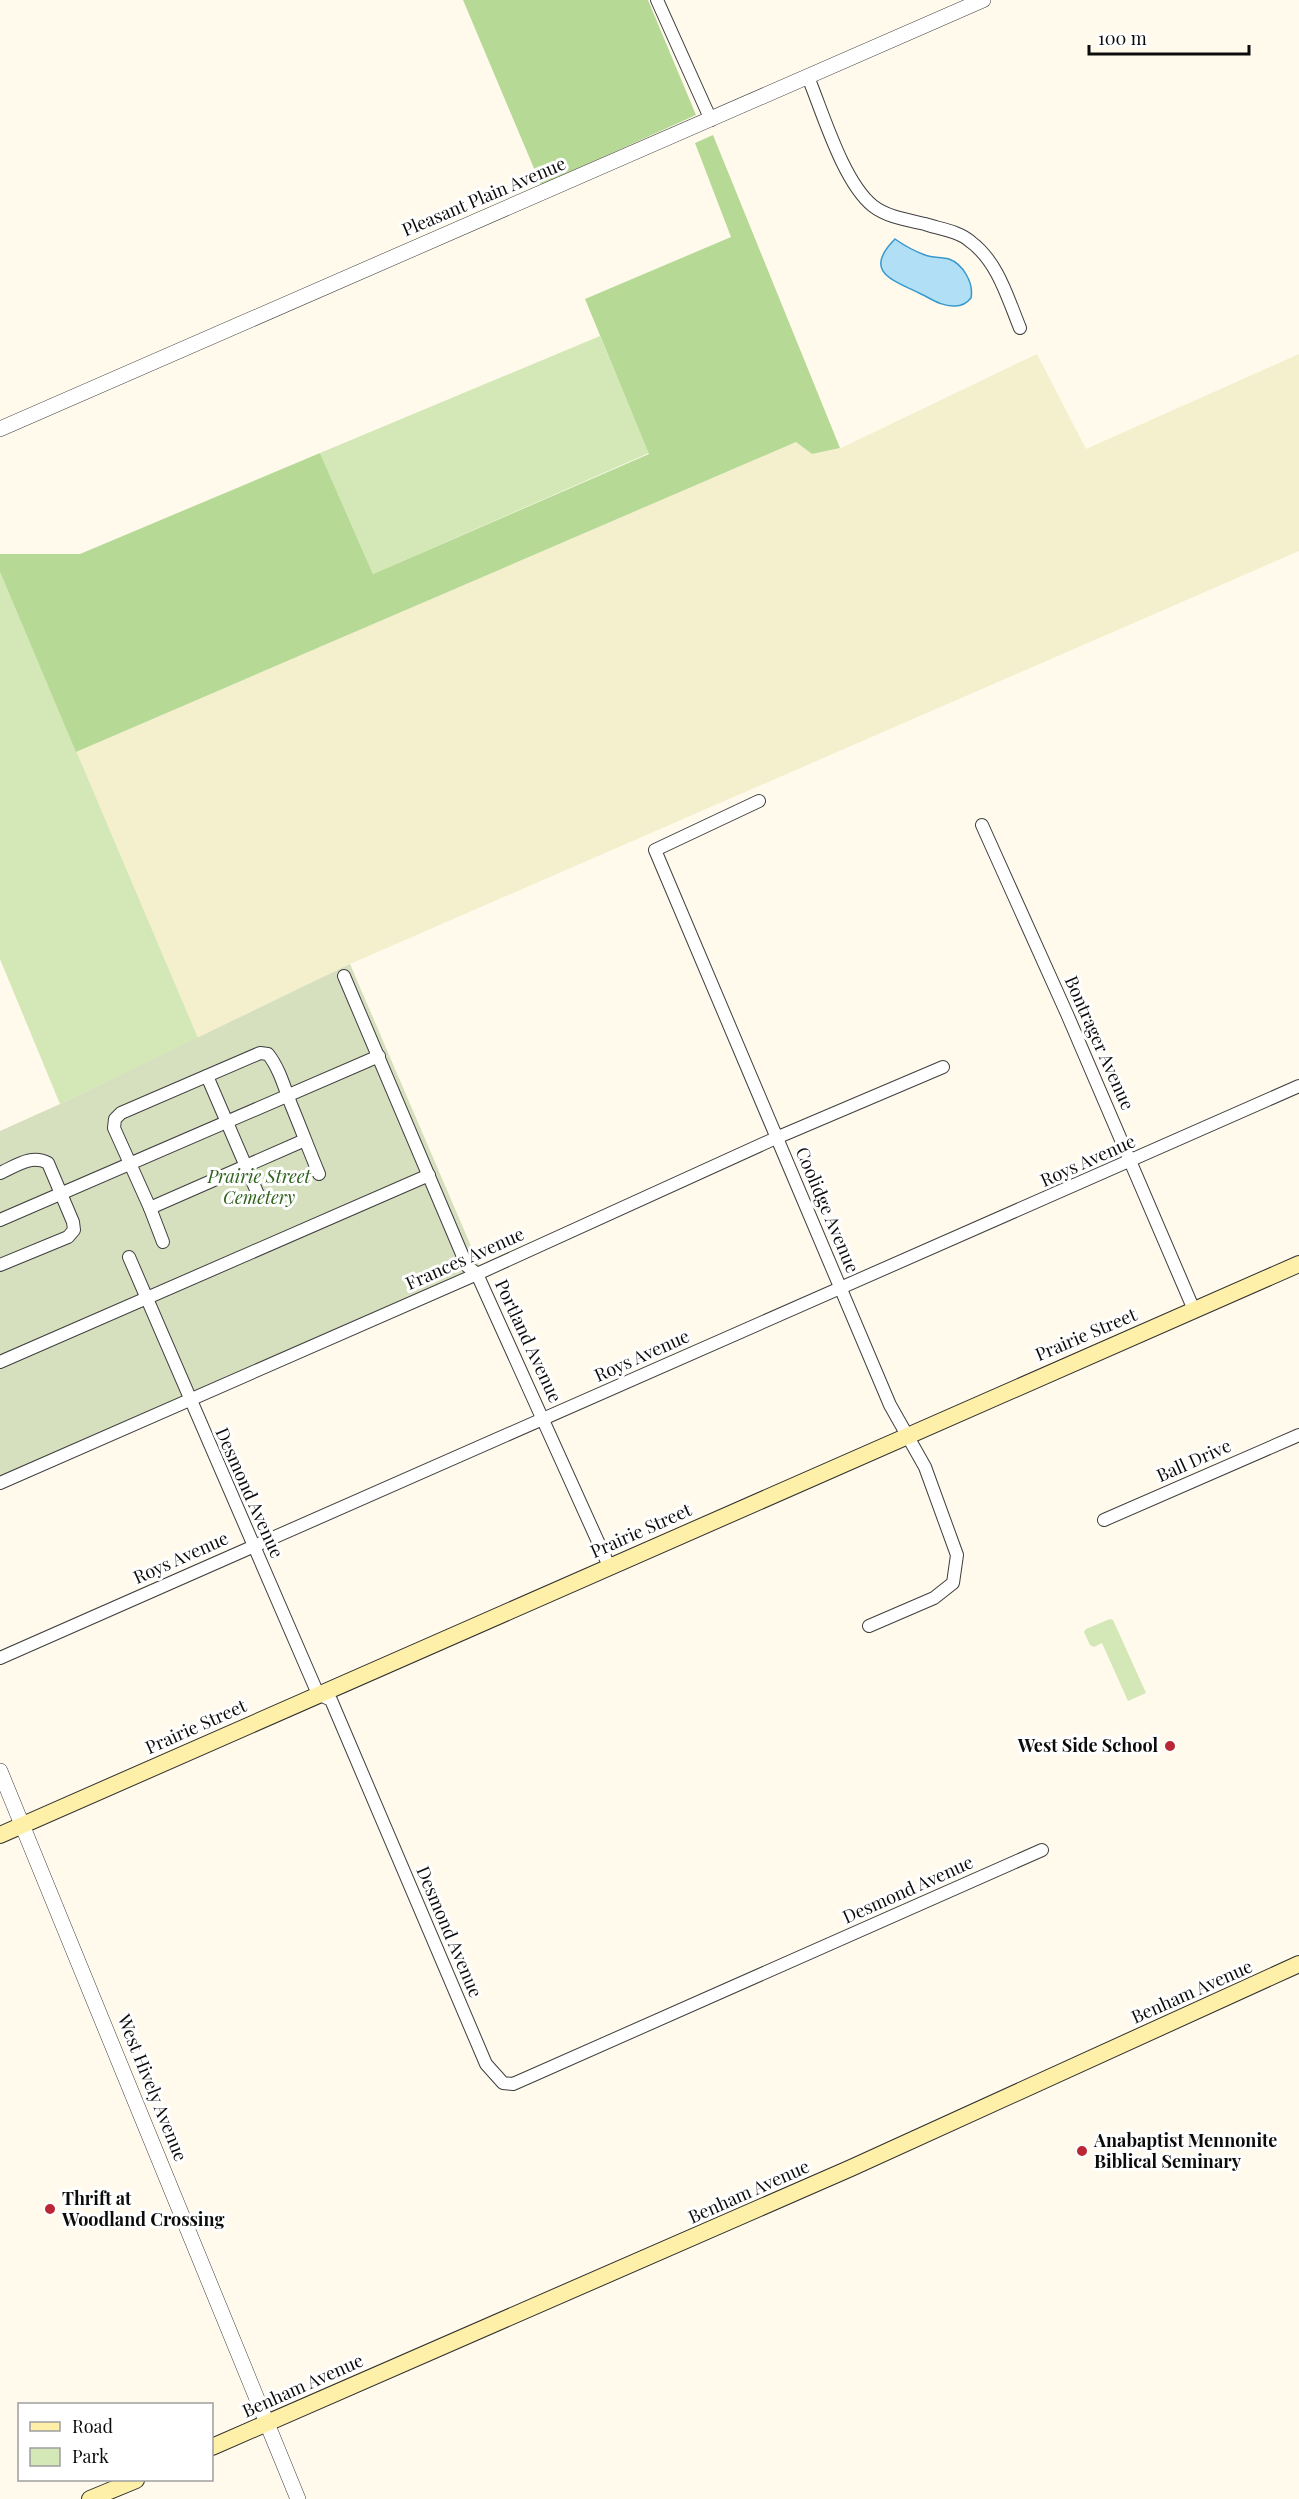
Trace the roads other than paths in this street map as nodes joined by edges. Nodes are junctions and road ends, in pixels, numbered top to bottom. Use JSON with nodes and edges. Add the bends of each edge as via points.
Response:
{"nodes":[{"id":1,"x":657,"y":0,"type":"edge"},
{"id":2,"x":982,"y":0,"type":"edge"},
{"id":3,"x":808,"y":76,"type":"junction"},
{"id":4,"x":711,"y":120,"type":"junction"},
{"id":5,"x":1020,"y":328,"type":"dead end"},
{"id":6,"x":0,"y":429,"type":"edge"},
{"id":7,"x":759,"y":801,"type":"dead end"},
{"id":8,"x":982,"y":825,"type":"dead end"},
{"id":9,"x":344,"y":976,"type":"dead end"},
{"id":10,"x":379,"y":1056,"type":"junction"},
{"id":11,"x":943,"y":1067,"type":"dead end"},
{"id":12,"x":207,"y":1076,"type":"junction"},
{"id":13,"x":1299,"y":1086,"type":"edge"},
{"id":14,"x":288,"y":1095,"type":"junction"},
{"id":15,"x":228,"y":1121,"type":"junction"},
{"id":16,"x":776,"y":1138,"type":"junction"},
{"id":17,"x":305,"y":1140,"type":"junction"},
{"id":18,"x":1131,"y":1162,"type":"junction"},
{"id":19,"x":131,"y":1163,"type":"junction"},
{"id":20,"x":246,"y":1164,"type":"junction"},
{"id":21,"x":0,"y":1173,"type":"edge"},
{"id":22,"x":319,"y":1174,"type":"dead end"},
{"id":23,"x":429,"y":1175,"type":"junction"},
{"id":24,"x":61,"y":1193,"type":"junction"},
{"id":25,"x":260,"y":1199,"type":"dead end"},
{"id":26,"x":150,"y":1208,"type":"junction"},
{"id":27,"x":0,"y":1220,"type":"edge"},
{"id":28,"x":163,"y":1242,"type":"dead end"},
{"id":29,"x":129,"y":1257,"type":"dead end"},
{"id":30,"x":1299,"y":1264,"type":"edge"},
{"id":31,"x":0,"y":1265,"type":"edge"},
{"id":32,"x":477,"y":1274,"type":"junction"},
{"id":33,"x":841,"y":1288,"type":"junction"},
{"id":34,"x":146,"y":1299,"type":"junction"},
{"id":35,"x":1194,"y":1310,"type":"junction"},
{"id":36,"x":0,"y":1362,"type":"edge"},
{"id":37,"x":189,"y":1400,"type":"junction"},
{"id":38,"x":544,"y":1419,"type":"junction"},
{"id":39,"x":906,"y":1435,"type":"junction"},
{"id":40,"x":1299,"y":1435,"type":"edge"},
{"id":41,"x":0,"y":1483,"type":"edge"},
{"id":42,"x":1104,"y":1520,"type":"dead end"},
{"id":43,"x":253,"y":1546,"type":"junction"},
{"id":44,"x":609,"y":1566,"type":"junction"},
{"id":45,"x":868,"y":1626,"type":"dead end"},
{"id":46,"x":0,"y":1658,"type":"edge"},
{"id":47,"x":318,"y":1694,"type":"junction"},
{"id":48,"x":0,"y":1771,"type":"edge"},
{"id":49,"x":23,"y":1825,"type":"junction"},
{"id":50,"x":0,"y":1835,"type":"edge"},
{"id":51,"x":1042,"y":1851,"type":"dead end"},
{"id":52,"x":1299,"y":1964,"type":"edge"},
{"id":53,"x":267,"y":2423,"type":"junction"},
{"id":54,"x":213,"y":2447,"type":"edge"},
{"id":55,"x":134,"y":2481,"type":"edge"},
{"id":56,"x":115,"y":2494,"type":"edge"},
{"id":57,"x":90,"y":2499,"type":"edge"},
{"id":58,"x":298,"y":2499,"type":"edge"}],
"edges":[{"from":1,"to":4,"type":"street"},
{"from":2,"to":3,"type":"street","name":"Pleasant Plain Avenue"},
{"from":3,"to":4,"type":"street","name":"Pleasant Plain Avenue"},
{"from":3,"to":5,"type":"street","via":[[850,177],[861,194],[888,214],[971,241],[994,267]]},
{"from":4,"to":6,"type":"street","name":"Pleasant Plain Avenue"},
{"from":7,"to":16,"type":"street","name":"Coolidge Avenue","via":[[655,850]]},
{"from":8,"to":18,"type":"street","name":"Bontrager Avenue"},
{"from":9,"to":10,"type":"street","name":"Portland Avenue"},
{"from":10,"to":14,"type":"street"},
{"from":10,"to":23,"type":"street","name":"Portland Avenue"},
{"from":11,"to":16,"type":"street","name":"Frances Avenue"},
{"from":12,"to":14,"type":"street","via":[[260,1053],[268,1054]]},
{"from":12,"to":15,"type":"street"},
{"from":12,"to":19,"type":"street","via":[[115,1119],[114,1128]]},
{"from":13,"to":18,"type":"street","name":"Roys Avenue"},
{"from":14,"to":15,"type":"street"},
{"from":14,"to":17,"type":"street"},
{"from":15,"to":19,"type":"street"},
{"from":15,"to":20,"type":"street"},
{"from":16,"to":32,"type":"street","name":"Frances Avenue"},
{"from":16,"to":33,"type":"street","name":"Coolidge Avenue"},
{"from":17,"to":20,"type":"street"},
{"from":17,"to":22,"type":"street"},
{"from":18,"to":33,"type":"street","name":"Roys Avenue"},
{"from":18,"to":35,"type":"street","name":"Bontrager Avenue"},
{"from":19,"to":24,"type":"street"},
{"from":19,"to":26,"type":"street"},
{"from":20,"to":25,"type":"street"},
{"from":20,"to":26,"type":"street"},
{"from":21,"to":24,"type":"street","via":[[30,1159],[41,1159],[48,1163]]},
{"from":23,"to":32,"type":"street","name":"Portland Avenue","via":[[467,1266]]},
{"from":23,"to":34,"type":"street"},
{"from":24,"to":27,"type":"street"},
{"from":24,"to":31,"type":"street","via":[[74,1230],[68,1237]]},
{"from":26,"to":28,"type":"street"},
{"from":29,"to":34,"type":"street","name":"Desmond Avenue"},
{"from":30,"to":35,"type":"main road","name":"Prairie Street"},
{"from":32,"to":37,"type":"street","name":"Frances Avenue"},
{"from":32,"to":38,"type":"street","name":"Portland Avenue"},
{"from":33,"to":38,"type":"street","name":"Roys Avenue"},
{"from":33,"to":39,"type":"street","name":"Coolidge Avenue"},
{"from":34,"to":36,"type":"street"},
{"from":34,"to":37,"type":"street","name":"Desmond Avenue"},
{"from":35,"to":39,"type":"main road","name":"Prairie Street"},
{"from":37,"to":41,"type":"street","name":"Frances Avenue"},
{"from":37,"to":43,"type":"street","name":"Desmond Avenue"},
{"from":38,"to":43,"type":"street","name":"Roys Avenue"},
{"from":38,"to":44,"type":"street","name":"Portland Avenue"},
{"from":39,"to":44,"type":"main road","name":"Prairie Street"},
{"from":39,"to":45,"type":"street","name":"Coolidge Avenue","via":[[925,1467],[957,1555],[953,1583],[934,1598]]},
{"from":40,"to":42,"type":"street","name":"Ball Drive"},
{"from":43,"to":46,"type":"street","name":"Roys Avenue"},
{"from":43,"to":47,"type":"street","name":"Desmond Avenue"},
{"from":44,"to":47,"type":"main road","name":"Prairie Street"},
{"from":47,"to":49,"type":"main road","name":"Prairie Street"},
{"from":47,"to":51,"type":"street","name":"Desmond Avenue","via":[[331,1700],[486,2064],[504,2083],[513,2084]]},
{"from":48,"to":49,"type":"street","name":"West Hively Avenue"},
{"from":49,"to":50,"type":"main road","name":"Prairie Street"},
{"from":49,"to":53,"type":"street","name":"West Hively Avenue"},
{"from":52,"to":53,"type":"main road","name":"Benham Avenue","via":[[851,2168]]},
{"from":53,"to":54,"type":"main road","name":"Benham Avenue"},
{"from":53,"to":58,"type":"street","name":"West Hively Avenue"},
{"from":55,"to":56,"type":"main road"},
{"from":56,"to":57,"type":"main road"}]}
